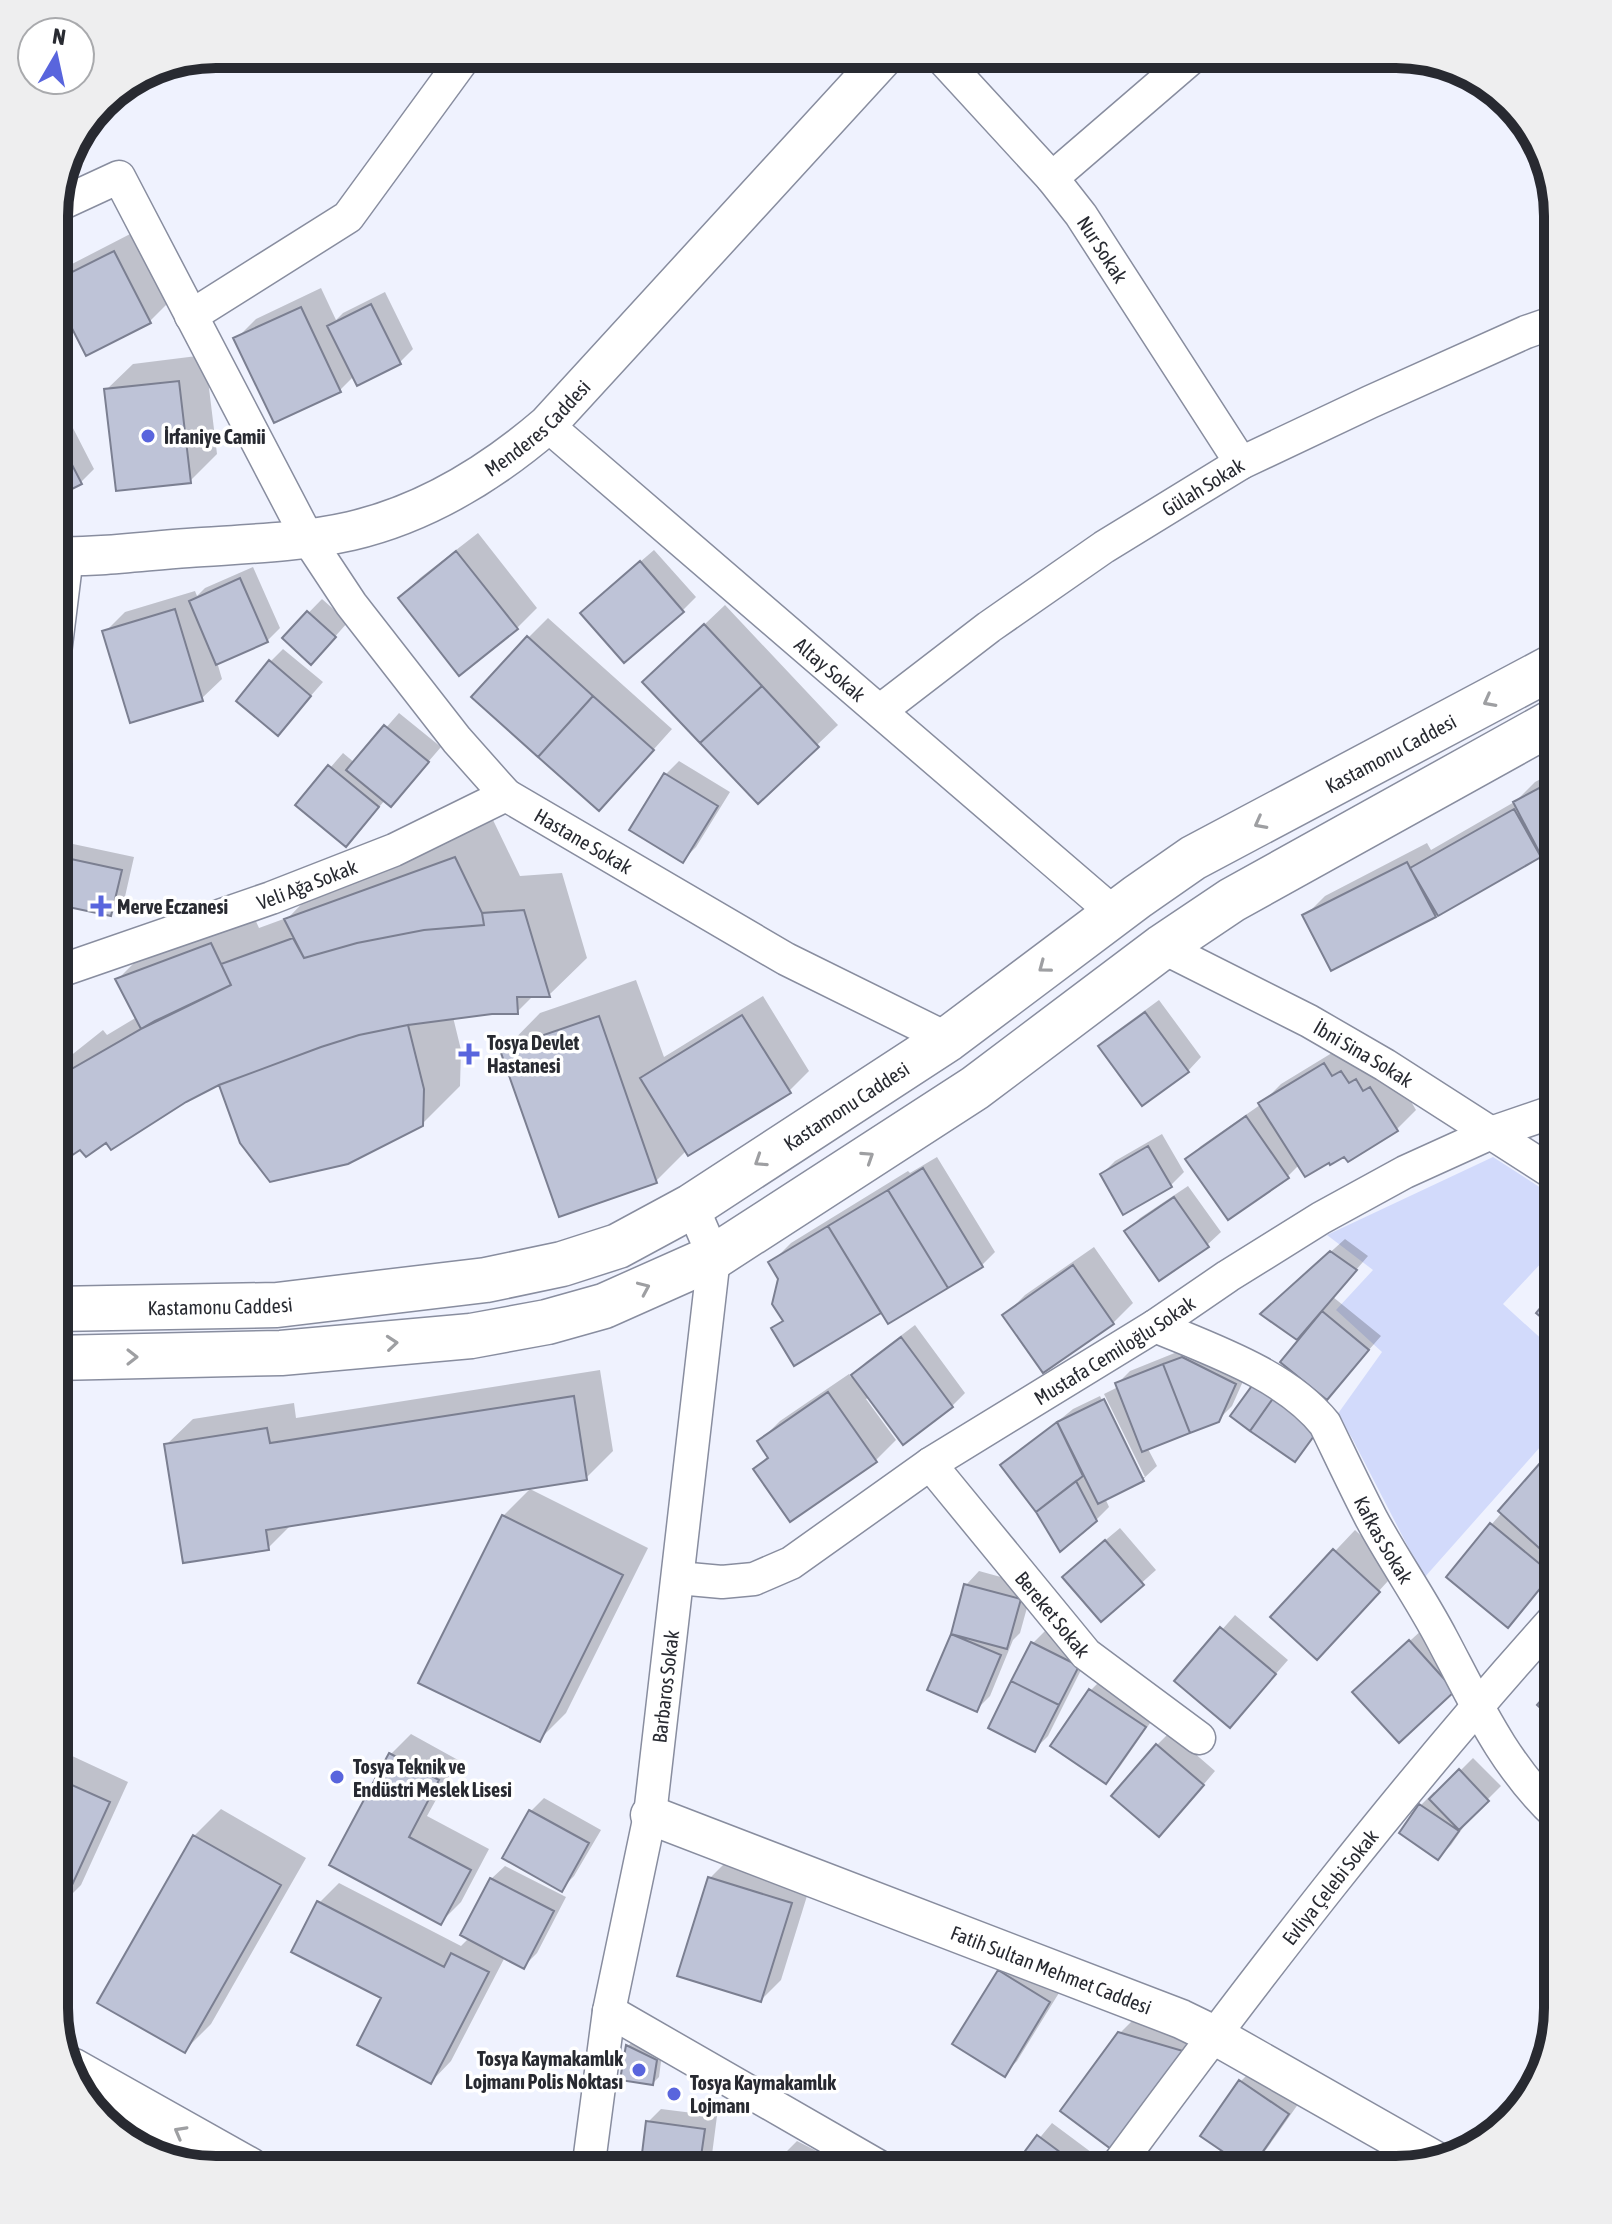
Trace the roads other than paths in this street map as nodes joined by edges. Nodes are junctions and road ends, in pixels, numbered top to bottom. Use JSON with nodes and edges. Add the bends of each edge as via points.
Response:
{"nodes":[{"id":1,"x":457,"y":68,"type":"edge"},
{"id":2,"x":874,"y":68,"type":"edge"},
{"id":3,"x":951,"y":68,"type":"edge"},
{"id":4,"x":1180,"y":68,"type":"edge"},
{"id":5,"x":1052,"y":178,"type":"junction"},
{"id":6,"x":69,"y":200,"type":"edge"},
{"id":7,"x":191,"y":316,"type":"junction"},
{"id":8,"x":1544,"y":326,"type":"edge"},
{"id":9,"x":547,"y":425,"type":"junction"},
{"id":10,"x":1241,"y":463,"type":"junction"},
{"id":11,"x":308,"y":539,"type":"junction"},
{"id":12,"x":68,"y":556,"type":"edge"},
{"id":13,"x":1544,"y":671,"type":"edge"},
{"id":14,"x":881,"y":710,"type":"junction"},
{"id":15,"x":1544,"y":727,"type":"edge"},
{"id":16,"x":506,"y":795,"type":"junction"},
{"id":17,"x":1115,"y":914,"type":"junction"},
{"id":18,"x":1162,"y":947,"type":"junction"},
{"id":19,"x":68,"y":968,"type":"edge"},
{"id":20,"x":948,"y":1039,"type":"junction"},
{"id":21,"x":1544,"y":1115,"type":"edge"},
{"id":22,"x":1491,"y":1133,"type":"junction"},
{"id":23,"x":1544,"y":1167,"type":"edge"},
{"id":24,"x":692,"y":1206,"type":"junction"},
{"id":25,"x":714,"y":1257,"type":"junction"},
{"id":26,"x":68,"y":1309,"type":"edge"},
{"id":27,"x":1155,"y":1326,"type":"junction"},
{"id":28,"x":68,"y":1358,"type":"edge"},
{"id":29,"x":930,"y":1464,"type":"junction"},
{"id":30,"x":678,"y":1578,"type":"junction"},
{"id":31,"x":1544,"y":1630,"type":"edge"},
{"id":32,"x":1475,"y":1706,"type":"junction"},
{"id":33,"x":1199,"y":1738,"type":"dead end"},
{"id":34,"x":1544,"y":1802,"type":"edge"},
{"id":35,"x":650,"y":1815,"type":"junction"},
{"id":36,"x":609,"y":2011,"type":"junction"},
{"id":37,"x":1214,"y":2035,"type":"junction"},
{"id":38,"x":86,"y":2079,"type":"edge"},
{"id":39,"x":1423,"y":2154,"type":"edge"},
{"id":40,"x":224,"y":2156,"type":"edge"},
{"id":41,"x":590,"y":2156,"type":"edge"},
{"id":42,"x":861,"y":2156,"type":"edge"},
{"id":43,"x":1124,"y":2156,"type":"edge"}],
"edges":[{"from":1,"to":7,"type":"street","via":[[348,217]]},
{"from":2,"to":9,"type":"street","name":"Menderes Caddesi"},
{"from":3,"to":5,"type":"street","name":"Nur Sokak"},
{"from":4,"to":5,"type":"street"},
{"from":5,"to":10,"type":"street","name":"Nur Sokak","via":[[1102,245]]},
{"from":6,"to":7,"type":"street","name":"Hastane Sokak","via":[[119,177]]},
{"from":7,"to":11,"type":"street","name":"Hastane Sokak"},
{"from":8,"to":10,"type":"street","name":"Gülah Sokak"},
{"from":9,"to":11,"type":"street","name":"Menderes Caddesi","via":[[509,458],[450,492],[353,531]]},
{"from":9,"to":14,"type":"street","name":"Altay Sokak"},
{"from":10,"to":14,"type":"street","name":"Gülah Sokak","via":[[1104,547]]},
{"from":11,"to":12,"type":"street","name":"Menderes Caddesi"},
{"from":11,"to":16,"type":"street","name":"Hastane Sokak","via":[[437,716]]},
{"from":13,"to":17,"type":"main road","name":"Kastamonu Caddesi","one_way":true,"via":[[1193,858]]},
{"from":14,"to":17,"type":"street","name":"Altay Sokak"},
{"from":15,"to":18,"type":"main road","via":[[1232,900]]},
{"from":16,"to":19,"type":"street","name":"Veli Ağa Sokak","via":[[394,850]]},
{"from":16,"to":20,"type":"street","name":"Hastane Sokak","via":[[786,959]]},
{"from":17,"to":20,"type":"main road","name":"Kastamonu Caddesi","one_way":true},
{"from":18,"to":22,"type":"street","name":"İbni Sina Sokak","via":[[1309,1021]]},
{"from":25,"to":18,"type":"main road","one_way":true,"via":[[975,1088]]},
{"from":20,"to":24,"type":"main road","name":"Kastamonu Caddesi","one_way":true},
{"from":21,"to":22,"type":"street","name":"Mustafa Cemiloğlu Sokak"},
{"from":22,"to":23,"type":"street","name":"İbni Sina Sokak"},
{"from":22,"to":27,"type":"street","name":"Mustafa Cemiloğlu Sokak","via":[[1321,1218]]},
{"from":24,"to":25,"type":"street","name":"Barbaros Sokak"},
{"from":24,"to":26,"type":"main road","name":"Kastamonu Caddesi","via":[[618,1246],[486,1280],[277,1305]]},
{"from":28,"to":25,"type":"main road","one_way":true,"via":[[281,1353],[471,1336],[604,1306]]},
{"from":25,"to":30,"type":"street","name":"Barbaros Sokak"},
{"from":27,"to":29,"type":"street","name":"Mustafa Cemiloğlu Sokak"},
{"from":27,"to":32,"type":"street","name":"Kafkas Sokak","via":[[1261,1373],[1315,1412]]},
{"from":29,"to":30,"type":"street","name":"Mustafa Cemiloğlu Sokak","via":[[791,1563],[754,1579]]},
{"from":29,"to":33,"type":"street","name":"Bereket Sokak","via":[[1086,1654]]},
{"from":30,"to":35,"type":"street","name":"Barbaros Sokak"},
{"from":31,"to":32,"type":"street","name":"Evliya Çelebi Sokak"},
{"from":32,"to":34,"type":"street","name":"Kafkas Sokak","via":[[1520,1777]]},
{"from":32,"to":37,"type":"street","name":"Evliya Çelebi Sokak"},
{"from":35,"to":36,"type":"street","name":"Barbaros Sokak"},
{"from":35,"to":37,"type":"street","name":"Fatih Sultan Mehmet Caddesi"},
{"from":36,"to":41,"type":"street","name":"Barbaros Sokak"},
{"from":36,"to":42,"type":"street"},
{"from":37,"to":39,"type":"street","name":"Fatih Sultan Mehmet Caddesi"},
{"from":37,"to":43,"type":"street","name":"Evliya Çelebi Sokak"},
{"from":40,"to":38,"type":"main road","one_way":true}]}
